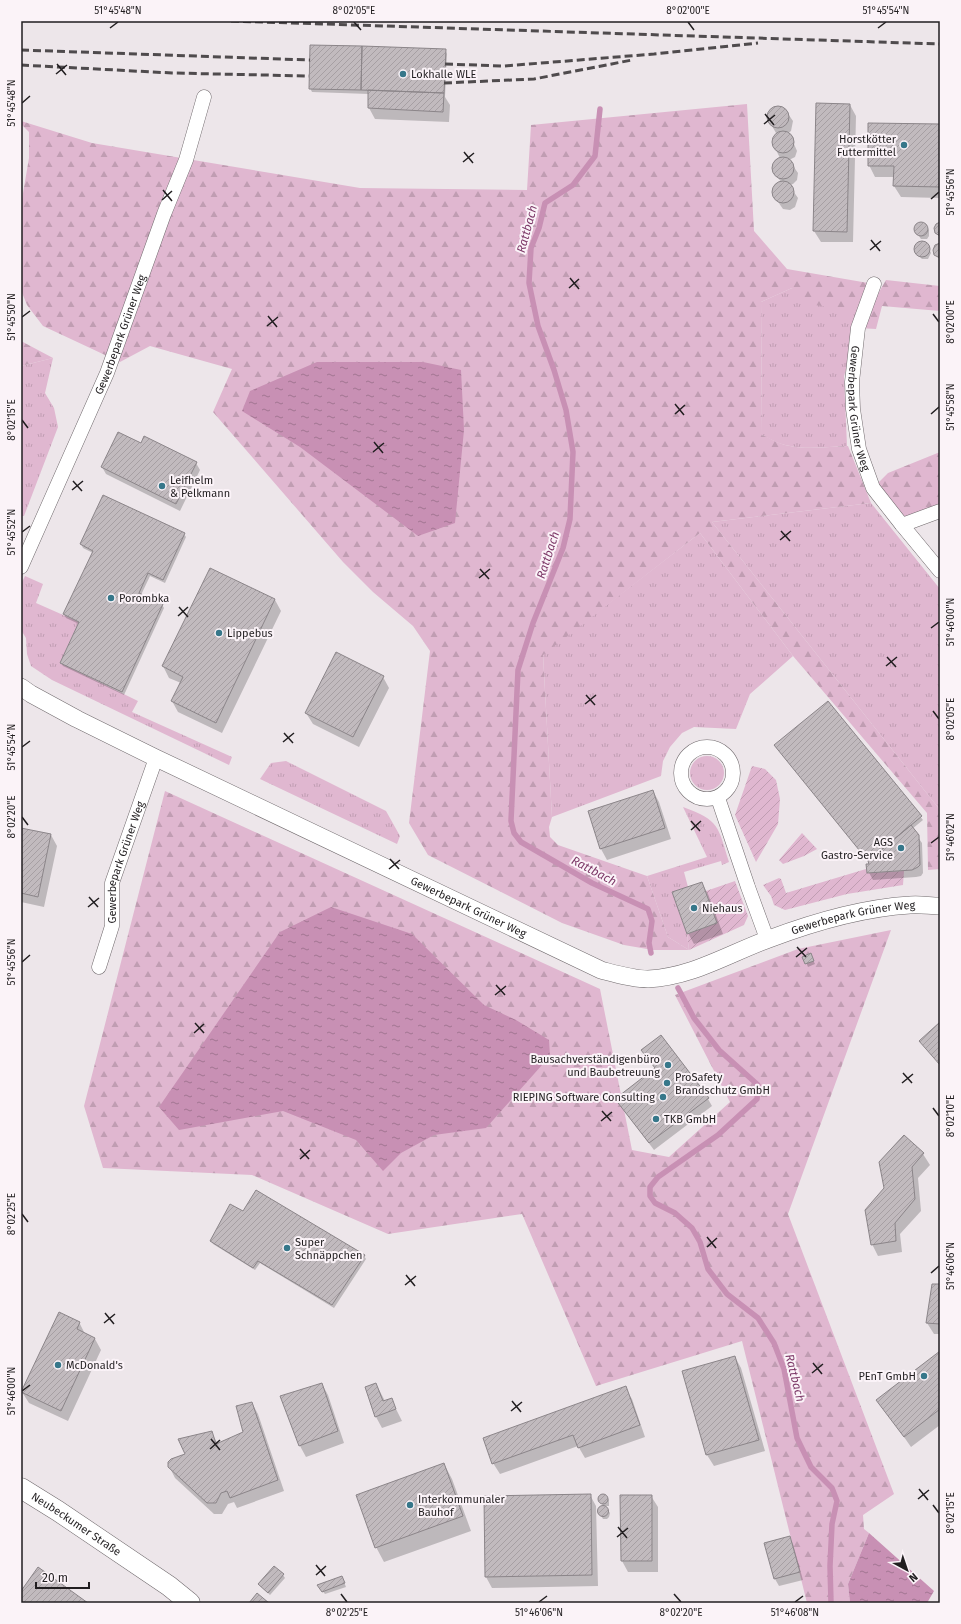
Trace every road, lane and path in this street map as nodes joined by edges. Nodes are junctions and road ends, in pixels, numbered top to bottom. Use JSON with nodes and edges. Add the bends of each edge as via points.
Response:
{"nodes":[{"id":1,"x":204,"y":97,"type":"dead end"},
{"id":2,"x":874,"y":284,"type":"dead end"},
{"id":3,"x":940,"y":511,"type":"edge"},
{"id":4,"x":902,"y":525,"type":"junction"},
{"id":5,"x":21,"y":567,"type":"edge"},
{"id":6,"x":940,"y":571,"type":"edge"},
{"id":7,"x":21,"y":687,"type":"edge"},
{"id":8,"x":156,"y":758,"type":"junction"},
{"id":9,"x":718,"y":798,"type":"dead end"},
{"id":10,"x":940,"y":906,"type":"edge"},
{"id":11,"x":767,"y":939,"type":"junction"},
{"id":12,"x":99,"y":967,"type":"dead end"},
{"id":13,"x":21,"y":1488,"type":"edge"},
{"id":14,"x":190,"y":1603,"type":"edge"}],
"edges":[{"from":1,"to":5,"type":"street","name":"Gewerbepark Grüner Weg","via":[[186,160],[164,214],[108,373]]},
{"from":2,"to":4,"type":"street","name":"Gewerbepark Grüner Weg","via":[[858,328],[852,382],[853,409],[859,449],[873,488]]},
{"from":3,"to":4,"type":"street"},
{"from":4,"to":6,"type":"street","name":"Gewerbepark Grüner Weg"},
{"from":7,"to":8,"type":"street","name":"Gewerbepark Grüner Weg","via":[[64,712]]},
{"from":8,"to":11,"type":"street","name":"Gewerbepark Grüner Weg","via":[[601,970],[647,979],[670,977],[700,969]]},
{"from":8,"to":12,"type":"street","name":"Gewerbepark Grüner Weg","via":[[112,883],[112,926]]},
{"from":9,"to":11,"type":"street"},
{"from":10,"to":11,"type":"street","name":"Gewerbepark Grüner Weg","via":[[910,905],[868,911],[821,921]]},
{"from":13,"to":14,"type":"main road","name":"Neubeckumer Straße","via":[[77,1523]]}]}
